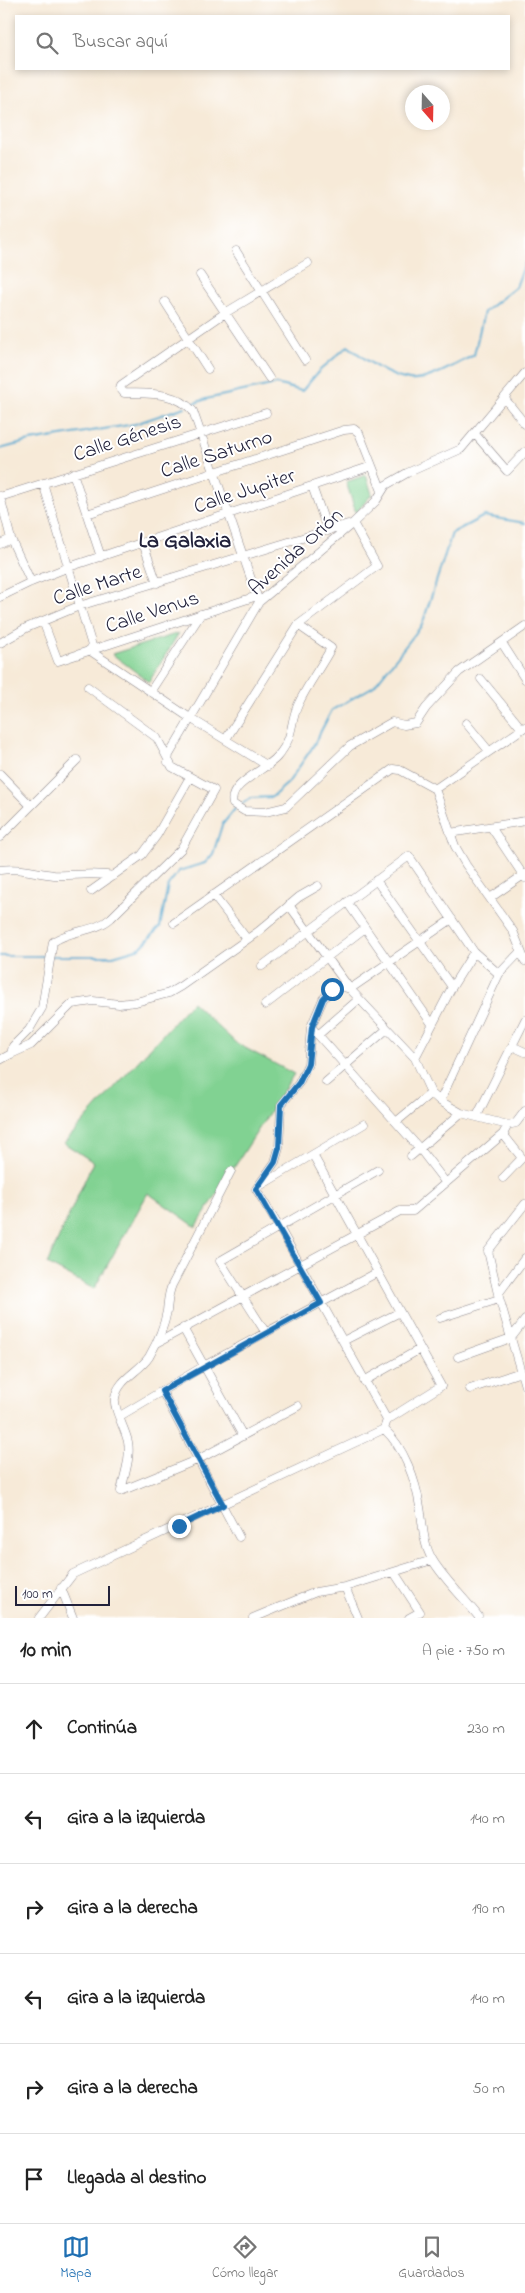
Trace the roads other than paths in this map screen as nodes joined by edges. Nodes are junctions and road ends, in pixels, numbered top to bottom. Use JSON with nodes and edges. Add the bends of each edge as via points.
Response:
{"nodes":[{"id":1,"x":236,"y":251,"type":"dead end"},
{"id":2,"x":308,"y":263,"type":"dead end"},
{"id":3,"x":200,"y":275,"type":"dead end"},
{"id":4,"x":262,"y":291,"type":"junction"},
{"id":5,"x":165,"y":302,"type":"dead end"},
{"id":6,"x":225,"y":313,"type":"junction"},
{"id":7,"x":188,"y":338,"type":"junction"},
{"id":8,"x":305,"y":360,"type":"dead end"},
{"id":9,"x":208,"y":369,"type":"dead end"},
{"id":10,"x":525,"y":373,"type":"edge"},
{"id":11,"x":269,"y":378,"type":"dead end"},
{"id":12,"x":505,"y":399,"type":"junction"},
{"id":13,"x":266,"y":413,"type":"dead end"},
{"id":14,"x":525,"y":424,"type":"edge"},
{"id":15,"x":201,"y":432,"type":"junction"},
{"id":16,"x":475,"y":434,"type":"junction"},
{"id":17,"x":525,"y":452,"type":"edge"},
{"id":18,"x":372,"y":466,"type":"junction"},
{"id":19,"x":215,"y":472,"type":"junction"},
{"id":20,"x":74,"y":473,"type":"junction"},
{"id":21,"x":43,"y":483,"type":"junction"},
{"id":22,"x":312,"y":486,"type":"junction"},
{"id":23,"x":382,"y":491,"type":"junction"},
{"id":24,"x":0,"y":497,"type":"edge"},
{"id":25,"x":87,"y":514,"type":"junction"},
{"id":26,"x":229,"y":514,"type":"junction"},
{"id":27,"x":352,"y":523,"type":"junction"},
{"id":28,"x":328,"y":531,"type":"junction"},
{"id":29,"x":11,"y":539,"type":"junction"},
{"id":30,"x":143,"y":543,"type":"junction"},
{"id":31,"x":0,"y":544,"type":"edge"},
{"id":32,"x":102,"y":557,"type":"junction"},
{"id":33,"x":244,"y":558,"type":"junction"},
{"id":34,"x":69,"y":567,"type":"junction"},
{"id":35,"x":31,"y":582,"type":"junction"},
{"id":36,"x":156,"y":583,"type":"junction"},
{"id":37,"x":0,"y":597,"type":"edge"},
{"id":38,"x":258,"y":599,"type":"junction"},
{"id":39,"x":79,"y":606,"type":"junction"},
{"id":40,"x":201,"y":614,"type":"junction"},
{"id":41,"x":43,"y":620,"type":"junction"},
{"id":42,"x":298,"y":625,"type":"junction"},
{"id":43,"x":525,"y":626,"type":"edge"},
{"id":44,"x":0,"y":643,"type":"edge"},
{"id":45,"x":502,"y":643,"type":"junction"},
{"id":46,"x":91,"y":650,"type":"junction"},
{"id":47,"x":481,"y":679,"type":"dead end"},
{"id":48,"x":525,"y":680,"type":"edge"},
{"id":49,"x":88,"y":687,"type":"dead end"},
{"id":50,"x":150,"y":692,"type":"junction"},
{"id":51,"x":190,"y":718,"type":"junction"},
{"id":52,"x":466,"y":723,"type":"dead end"},
{"id":53,"x":523,"y":728,"type":"edge"},
{"id":54,"x":226,"y":740,"type":"junction"},
{"id":55,"x":489,"y":752,"type":"junction"},
{"id":56,"x":77,"y":760,"type":"dead end"},
{"id":57,"x":168,"y":762,"type":"junction"},
{"id":58,"x":268,"y":766,"type":"junction"},
{"id":59,"x":0,"y":774,"type":"edge"},
{"id":60,"x":190,"y":777,"type":"junction"},
{"id":61,"x":435,"y":789,"type":"junction"},
{"id":62,"x":31,"y":806,"type":"junction"},
{"id":63,"x":525,"y":822,"type":"edge"},
{"id":64,"x":491,"y":826,"type":"junction"},
{"id":65,"x":450,"y":833,"type":"junction"},
{"id":66,"x":0,"y":836,"type":"edge"},
{"id":67,"x":0,"y":870,"type":"edge"},
{"id":68,"x":113,"y":876,"type":"junction"},
{"id":69,"x":524,"y":876,"type":"edge"},
{"id":70,"x":376,"y":880,"type":"junction"},
{"id":71,"x":318,"y":886,"type":"dead end"},
{"id":72,"x":91,"y":891,"type":"dead end"},
{"id":73,"x":213,"y":895,"type":"junction"},
{"id":74,"x":490,"y":898,"type":"junction"},
{"id":75,"x":347,"y":902,"type":"junction"},
{"id":76,"x":289,"y":905,"type":"junction"},
{"id":77,"x":452,"y":919,"type":"junction"},
{"id":78,"x":174,"y":923,"type":"dead end"},
{"id":79,"x":365,"y":928,"type":"junction"},
{"id":80,"x":309,"y":930,"type":"junction"},
{"id":81,"x":247,"y":939,"type":"junction"},
{"id":82,"x":420,"y":940,"type":"junction"},
{"id":83,"x":474,"y":952,"type":"junction"},
{"id":84,"x":520,"y":952,"type":"junction"},
{"id":85,"x":327,"y":957,"type":"junction"},
{"id":86,"x":525,"y":961,"type":"edge"},
{"id":87,"x":389,"y":962,"type":"junction"},
{"id":88,"x":262,"y":966,"type":"dead end"},
{"id":89,"x":499,"y":974,"type":"junction"},
{"id":90,"x":452,"y":987,"type":"junction"},
{"id":91,"x":350,"y":989,"type":"junction"},
{"id":92,"x":359,"y":999,"type":"junction"},
{"id":93,"x":265,"y":1005,"type":"dead end"},
{"id":94,"x":525,"y":1020,"type":"edge"},
{"id":95,"x":432,"y":1024,"type":"junction"},
{"id":96,"x":312,"y":1027,"type":"junction"},
{"id":97,"x":387,"y":1029,"type":"junction"},
{"id":98,"x":318,"y":1034,"type":"junction"},
{"id":99,"x":512,"y":1046,"type":"junction"},
{"id":100,"x":525,"y":1052,"type":"edge"},
{"id":101,"x":11,"y":1054,"type":"junction"},
{"id":102,"x":414,"y":1058,"type":"junction"},
{"id":103,"x":0,"y":1060,"type":"edge"},
{"id":104,"x":346,"y":1065,"type":"junction"},
{"id":105,"x":326,"y":1082,"type":"dead end"},
{"id":106,"x":432,"y":1092,"type":"junction"},
{"id":107,"x":440,"y":1102,"type":"junction"},
{"id":108,"x":525,"y":1112,"type":"edge"},
{"id":109,"x":461,"y":1113,"type":"junction"},
{"id":110,"x":477,"y":1116,"type":"junction"},
{"id":111,"x":396,"y":1122,"type":"junction"},
{"id":112,"x":364,"y":1124,"type":"dead end"},
{"id":113,"x":508,"y":1125,"type":"junction"},
{"id":114,"x":503,"y":1134,"type":"junction"},
{"id":115,"x":420,"y":1149,"type":"junction"},
{"id":116,"x":314,"y":1155,"type":"junction"},
{"id":117,"x":411,"y":1156,"type":"dead end"},
{"id":118,"x":378,"y":1170,"type":"dead end"},
{"id":119,"x":231,"y":1171,"type":"dead end"},
{"id":120,"x":503,"y":1178,"type":"dead end"},
{"id":121,"x":446,"y":1183,"type":"junction"},
{"id":122,"x":256,"y":1189,"type":"junction"},
{"id":123,"x":336,"y":1195,"type":"junction"},
{"id":124,"x":525,"y":1204,"type":"edge"},
{"id":125,"x":522,"y":1215,"type":"edge"},
{"id":126,"x":280,"y":1227,"type":"junction"},
{"id":127,"x":358,"y":1234,"type":"junction"},
{"id":128,"x":525,"y":1258,"type":"edge"},
{"id":129,"x":300,"y":1265,"type":"junction"},
{"id":130,"x":378,"y":1272,"type":"junction"},
{"id":131,"x":243,"y":1296,"type":"junction"},
{"id":132,"x":498,"y":1296,"type":"junction"},
{"id":133,"x":321,"y":1303,"type":"junction"},
{"id":134,"x":400,"y":1312,"type":"junction"},
{"id":135,"x":440,"y":1318,"type":"dead end"},
{"id":136,"x":525,"y":1320,"type":"edge"},
{"id":137,"x":183,"y":1328,"type":"junction"},
{"id":138,"x":266,"y":1333,"type":"junction"},
{"id":139,"x":511,"y":1338,"type":"junction"},
{"id":140,"x":343,"y":1342,"type":"junction"},
{"id":141,"x":157,"y":1343,"type":"junction"},
{"id":142,"x":420,"y":1349,"type":"junction"},
{"id":143,"x":458,"y":1356,"type":"dead end"},
{"id":144,"x":204,"y":1366,"type":"junction"},
{"id":145,"x":521,"y":1372,"type":"junction"},
{"id":146,"x":364,"y":1381,"type":"junction"},
{"id":147,"x":525,"y":1386,"type":"edge"},
{"id":148,"x":470,"y":1389,"type":"dead end"},
{"id":149,"x":162,"y":1391,"type":"junction"},
{"id":150,"x":298,"y":1406,"type":"dead end"},
{"id":151,"x":120,"y":1416,"type":"junction"},
{"id":152,"x":387,"y":1420,"type":"junction"},
{"id":153,"x":384,"y":1429,"type":"junction"},
{"id":154,"x":243,"y":1436,"type":"junction"},
{"id":155,"x":199,"y":1459,"type":"junction"},
{"id":156,"x":223,"y":1505,"type":"junction"},
{"id":157,"x":239,"y":1537,"type":"dead end"},
{"id":158,"x":432,"y":1560,"type":"junction"},
{"id":159,"x":394,"y":1572,"type":"junction"},
{"id":160,"x":344,"y":1587,"type":"junction"},
{"id":161,"x":61,"y":1588,"type":"junction"},
{"id":162,"x":478,"y":1616,"type":"dead end"},
{"id":163,"x":39,"y":1618,"type":"edge"},
{"id":164,"x":73,"y":1618,"type":"edge"},
{"id":165,"x":253,"y":1618,"type":"edge"},
{"id":166,"x":358,"y":1618,"type":"edge"},
{"id":167,"x":409,"y":1618,"type":"edge"}],
"edges":[{"from":1,"to":4,"type":"street"},
{"from":2,"to":4,"type":"street"},
{"from":3,"to":6,"type":"street"},
{"from":4,"to":6,"type":"street"},
{"from":4,"to":8,"type":"street"},
{"from":5,"to":7,"type":"street"},
{"from":6,"to":7,"type":"street"},
{"from":6,"to":11,"type":"street"},
{"from":7,"to":9,"type":"street"},
{"from":7,"to":15,"type":"street","via":[[120,388],[124,393],[166,395],[187,404]]},
{"from":10,"to":12,"type":"street"},
{"from":12,"to":14,"type":"street"},
{"from":12,"to":16,"type":"street"},
{"from":13,"to":15,"type":"street","name":"Calle Génesis"},
{"from":15,"to":19,"type":"street"},
{"from":15,"to":20,"type":"street","name":"Calle Génesis"},
{"from":16,"to":17,"type":"street","via":[[507,471]]},
{"from":16,"to":23,"type":"street","name":"Avenida Orión","via":[[462,449],[407,473],[386,485]]},
{"from":18,"to":19,"type":"street","name":"Calle Saturno","via":[[358,430],[344,430]]},
{"from":18,"to":22,"type":"street","name":"Calle Jupiter"},
{"from":18,"to":23,"type":"street"},
{"from":19,"to":25,"type":"street","name":"Calle Saturno"},
{"from":19,"to":26,"type":"street"},
{"from":20,"to":21,"type":"street","name":"Calle Génesis"},
{"from":20,"to":25,"type":"street"},
{"from":21,"to":24,"type":"street","name":"Calle Génesis"},
{"from":21,"to":34,"type":"street"},
{"from":22,"to":26,"type":"street","name":"Calle Jupiter"},
{"from":22,"to":28,"type":"street"},
{"from":23,"to":27,"type":"street","name":"Avenida Orión"},
{"from":24,"to":29,"type":"street"},
{"from":25,"to":32,"type":"street"},
{"from":26,"to":30,"type":"street","name":"Calle Jupiter"},
{"from":26,"to":33,"type":"street"},
{"from":27,"to":28,"type":"street","name":"Calle Marte"},
{"from":27,"to":38,"type":"street","name":"Avenida Orión"},
{"from":27,"to":42,"type":"street","via":[[377,566]]},
{"from":28,"to":33,"type":"street","name":"Calle Marte"},
{"from":29,"to":31,"type":"street"},
{"from":29,"to":35,"type":"street"},
{"from":30,"to":32,"type":"street","name":"Calle Jupiter"},
{"from":30,"to":36,"type":"street"},
{"from":32,"to":34,"type":"street","name":"Calle Jupiter"},
{"from":33,"to":36,"type":"street","name":"Calle Marte"},
{"from":33,"to":38,"type":"street"},
{"from":34,"to":35,"type":"street","name":"Calle Jupiter"},
{"from":34,"to":39,"type":"street"},
{"from":35,"to":37,"type":"street","name":"Calle Jupiter"},
{"from":36,"to":39,"type":"street","name":"Calle Marte"},
{"from":38,"to":40,"type":"street","name":"Calle Venus"},
{"from":38,"to":51,"type":"street","name":"Avenida Orión"},
{"from":39,"to":41,"type":"street","name":"Calle Marte"},
{"from":39,"to":46,"type":"street"},
{"from":40,"to":46,"type":"street","name":"Calle Venus"},
{"from":40,"to":50,"type":"street"},
{"from":41,"to":44,"type":"street","name":"Calle Marte"},
{"from":41,"to":46,"type":"street","name":"Calle Venus","via":[[58,661]]},
{"from":42,"to":54,"type":"street"},
{"from":42,"to":58,"type":"street","via":[[331,648],[298,705],[289,740]]},
{"from":43,"to":45,"type":"street"},
{"from":45,"to":48,"type":"street"},
{"from":45,"to":58,"type":"street","via":[[459,672],[416,723],[392,722],[350,746],[286,807],[265,812],[244,811],[236,807],[231,800],[233,793]]},
{"from":46,"to":50,"type":"street"},
{"from":47,"to":53,"type":"street"},
{"from":49,"to":57,"type":"street","via":[[157,738]]},
{"from":50,"to":51,"type":"street"},
{"from":51,"to":54,"type":"street"},
{"from":51,"to":57,"type":"street","name":"Avenida Orión"},
{"from":52,"to":55,"type":"street"},
{"from":53,"to":55,"type":"street"},
{"from":54,"to":58,"type":"street"},
{"from":55,"to":61,"type":"street"},
{"from":56,"to":62,"type":"street"},
{"from":57,"to":60,"type":"street"},
{"from":59,"to":62,"type":"street"},
{"from":60,"to":68,"type":"street","via":[[142,855]]},
{"from":60,"to":101,"type":"street","via":[[214,790],[181,849],[104,924],[62,936],[53,942],[42,1008],[29,1030],[13,1046]]},
{"from":61,"to":65,"type":"street"},
{"from":61,"to":73,"type":"street","via":[[400,770],[386,771]]},
{"from":62,"to":66,"type":"street"},
{"from":63,"to":64,"type":"street"},
{"from":64,"to":65,"type":"street"},
{"from":64,"to":69,"type":"street"},
{"from":65,"to":74,"type":"street","via":[[466,864]]},
{"from":67,"to":68,"type":"street","via":[[18,868],[53,875],[98,873]]},
{"from":68,"to":72,"type":"street"},
{"from":69,"to":74,"type":"street"},
{"from":70,"to":75,"type":"street"},
{"from":70,"to":77,"type":"street","via":[[409,856]]},
{"from":70,"to":82,"type":"street"},
{"from":71,"to":76,"type":"street"},
{"from":73,"to":78,"type":"street"},
{"from":73,"to":81,"type":"street"},
{"from":74,"to":84,"type":"street","via":[[513,932]]},
{"from":75,"to":79,"type":"street"},
{"from":75,"to":80,"type":"street"},
{"from":76,"to":80,"type":"street"},
{"from":76,"to":81,"type":"street"},
{"from":77,"to":82,"type":"street"},
{"from":77,"to":83,"type":"street"},
{"from":79,"to":85,"type":"street"},
{"from":79,"to":87,"type":"street"},
{"from":80,"to":85,"type":"street"},
{"from":80,"to":88,"type":"street"},
{"from":81,"to":101,"type":"street","via":[[198,976],[169,993],[119,1004],[88,1001],[72,1004],[31,1046]]},
{"from":82,"to":87,"type":"street"},
{"from":82,"to":90,"type":"street"},
{"from":83,"to":89,"type":"street"},
{"from":83,"to":90,"type":"street"},
{"from":84,"to":86,"type":"street"},
{"from":84,"to":89,"type":"street"},
{"from":85,"to":91,"type":"street"},
{"from":85,"to":93,"type":"street"},
{"from":87,"to":91,"type":"street"},
{"from":87,"to":95,"type":"street"},
{"from":89,"to":107,"type":"street"},
{"from":90,"to":95,"type":"street"},
{"from":91,"to":92,"type":"street"},
{"from":91,"to":96,"type":"street","via":[[341,986],[332,989],[323,999]]},
{"from":92,"to":97,"type":"street"},
{"from":92,"to":98,"type":"street"},
{"from":94,"to":99,"type":"street"},
{"from":95,"to":102,"type":"street"},
{"from":96,"to":98,"type":"street"},
{"from":96,"to":122,"type":"street","via":[[308,1064],[299,1083],[281,1105],[279,1148],[275,1162]]},
{"from":97,"to":102,"type":"street"},
{"from":97,"to":104,"type":"street"},
{"from":98,"to":104,"type":"street"},
{"from":99,"to":100,"type":"street"},
{"from":99,"to":110,"type":"street"},
{"from":101,"to":103,"type":"street"},
{"from":102,"to":106,"type":"street"},
{"from":104,"to":105,"type":"street"},
{"from":104,"to":111,"type":"street"},
{"from":106,"to":107,"type":"street"},
{"from":106,"to":111,"type":"street"},
{"from":107,"to":109,"type":"street"},
{"from":108,"to":113,"type":"street","via":[[516,1123]]},
{"from":109,"to":110,"type":"street"},
{"from":109,"to":115,"type":"street"},
{"from":110,"to":113,"type":"street"},
{"from":111,"to":115,"type":"street"},
{"from":112,"to":116,"type":"street"},
{"from":113,"to":114,"type":"street"},
{"from":114,"to":120,"type":"street","via":[[522,1158]]},
{"from":114,"to":121,"type":"street"},
{"from":115,"to":117,"type":"street"},
{"from":115,"to":121,"type":"street"},
{"from":116,"to":122,"type":"street"},
{"from":116,"to":123,"type":"street"},
{"from":118,"to":123,"type":"street"},
{"from":119,"to":141,"type":"street","via":[[172,1285]]},
{"from":121,"to":127,"type":"street","via":[[413,1211],[400,1211]]},
{"from":122,"to":126,"type":"street"},
{"from":123,"to":126,"type":"street"},
{"from":123,"to":127,"type":"street"},
{"from":124,"to":125,"type":"street"},
{"from":125,"to":132,"type":"street","via":[[488,1251]]},
{"from":126,"to":129,"type":"street"},
{"from":126,"to":131,"type":"street","via":[[220,1261]]},
{"from":127,"to":129,"type":"street"},
{"from":127,"to":130,"type":"street"},
{"from":128,"to":132,"type":"street"},
{"from":129,"to":131,"type":"street"},
{"from":129,"to":133,"type":"street"},
{"from":130,"to":133,"type":"street"},
{"from":130,"to":134,"type":"street"},
{"from":131,"to":137,"type":"street"},
{"from":131,"to":138,"type":"street"},
{"from":132,"to":135,"type":"street"},
{"from":132,"to":139,"type":"street"},
{"from":133,"to":138,"type":"street"},
{"from":133,"to":140,"type":"street"},
{"from":134,"to":140,"type":"street"},
{"from":134,"to":142,"type":"street"},
{"from":136,"to":139,"type":"street"},
{"from":137,"to":141,"type":"street"},
{"from":137,"to":144,"type":"street"},
{"from":138,"to":144,"type":"street"},
{"from":139,"to":143,"type":"street"},
{"from":139,"to":145,"type":"street"},
{"from":140,"to":146,"type":"street"},
{"from":141,"to":151,"type":"street","via":[[147,1360],[122,1382],[116,1392],[114,1401]]},
{"from":142,"to":146,"type":"street"},
{"from":142,"to":152,"type":"street","via":[[441,1386]]},
{"from":144,"to":149,"type":"street"},
{"from":144,"to":154,"type":"street"},
{"from":145,"to":147,"type":"street"},
{"from":145,"to":148,"type":"street"},
{"from":146,"to":152,"type":"street"},
{"from":149,"to":151,"type":"street"},
{"from":149,"to":155,"type":"street"},
{"from":150,"to":154,"type":"street"},
{"from":151,"to":155,"type":"street","via":[[129,1455],[121,1491]]},
{"from":152,"to":153,"type":"street"},
{"from":153,"to":156,"type":"street"},
{"from":153,"to":158,"type":"street","via":[[394,1438],[411,1474]]},
{"from":154,"to":155,"type":"street"},
{"from":155,"to":156,"type":"street"},
{"from":156,"to":157,"type":"street"},
{"from":156,"to":161,"type":"street","via":[[74,1574]]},
{"from":158,"to":159,"type":"street"},
{"from":158,"to":162,"type":"street"},
{"from":159,"to":160,"type":"street"},
{"from":159,"to":167,"type":"street","via":[[420,1612]]},
{"from":160,"to":165,"type":"street","via":[[316,1592]]},
{"from":160,"to":166,"type":"street"},
{"from":161,"to":163,"type":"street"},
{"from":161,"to":164,"type":"street"}]}
